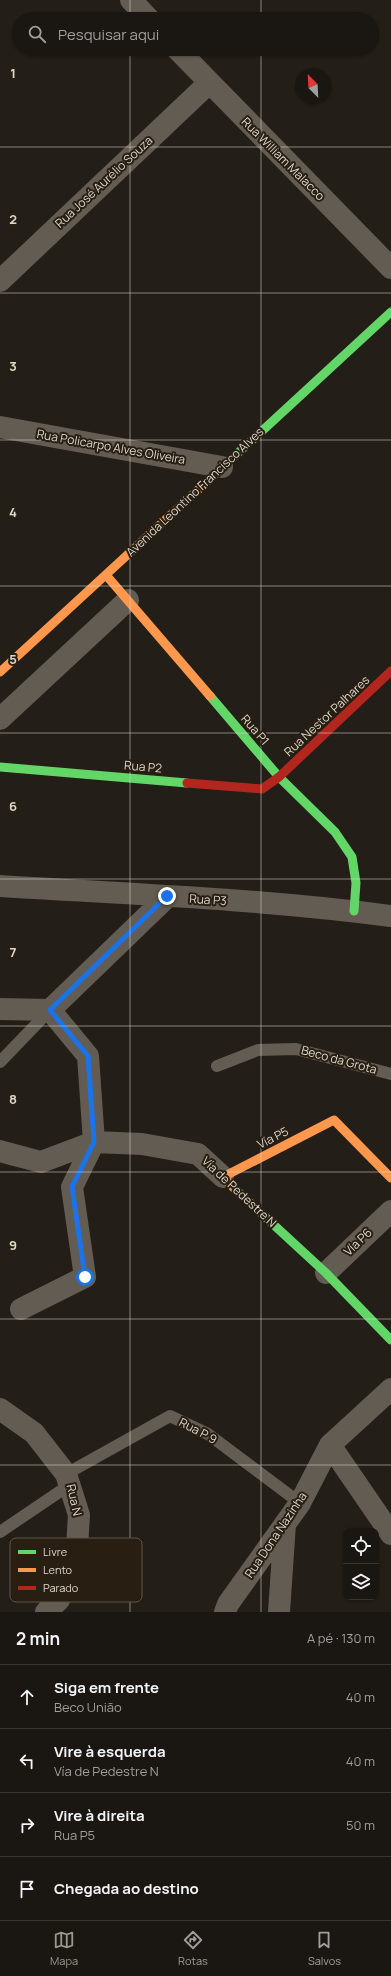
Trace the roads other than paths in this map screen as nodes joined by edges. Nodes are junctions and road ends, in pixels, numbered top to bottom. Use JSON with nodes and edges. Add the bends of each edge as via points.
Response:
{"nodes":[{"id":1,"x":131,"y":0,"type":"edge"},
{"id":2,"x":142,"y":12,"type":"edge"},
{"id":3,"x":183,"y":56,"type":"edge"},
{"id":4,"x":208,"y":83,"type":"junction"},
{"id":5,"x":391,"y":268,"type":"edge"},
{"id":6,"x":0,"y":281,"type":"edge"},
{"id":7,"x":391,"y":312,"type":"edge"},
{"id":8,"x":0,"y":427,"type":"edge"},
{"id":9,"x":222,"y":467,"type":"junction"},
{"id":10,"x":106,"y":575,"type":"junction"},
{"id":11,"x":128,"y":600,"type":"junction"},
{"id":12,"x":0,"y":672,"type":"edge"},
{"id":13,"x":391,"y":672,"type":"edge"},
{"id":14,"x":0,"y":719,"type":"edge"},
{"id":15,"x":0,"y":767,"type":"edge"},
{"id":16,"x":279,"y":777,"type":"junction"},
{"id":17,"x":0,"y":886,"type":"edge"},
{"id":18,"x":167,"y":896,"type":"junction"},
{"id":19,"x":354,"y":911,"type":"junction"},
{"id":20,"x":391,"y":916,"type":"edge"},
{"id":21,"x":0,"y":1009,"type":"edge"},
{"id":22,"x":50,"y":1010,"type":"junction"},
{"id":23,"x":0,"y":1062,"type":"edge"},
{"id":24,"x":217,"y":1066,"type":"dead end"},
{"id":25,"x":391,"y":1074,"type":"edge"},
{"id":26,"x":94,"y":1142,"type":"junction"},
{"id":27,"x":0,"y":1151,"type":"edge"},
{"id":28,"x":223,"y":1177,"type":"junction"},
{"id":29,"x":391,"y":1178,"type":"edge"},
{"id":30,"x":391,"y":1211,"type":"edge"},
{"id":31,"x":326,"y":1273,"type":"junction"},
{"id":32,"x":21,"y":1309,"type":"dead end"},
{"id":33,"x":391,"y":1340,"type":"edge"},
{"id":34,"x":391,"y":1389,"type":"edge"},
{"id":35,"x":0,"y":1409,"type":"edge"},
{"id":36,"x":330,"y":1445,"type":"junction"},
{"id":37,"x":69,"y":1479,"type":"junction"},
{"id":38,"x":300,"y":1503,"type":"junction"},
{"id":39,"x":285,"y":1524,"type":"junction"},
{"id":40,"x":0,"y":1532,"type":"edge"},
{"id":41,"x":391,"y":1534,"type":"edge"},
{"id":42,"x":78,"y":1538,"type":"edge"},
{"id":43,"x":57,"y":1602,"type":"edge"},
{"id":44,"x":46,"y":1612,"type":"edge"},
{"id":45,"x":226,"y":1612,"type":"edge"},
{"id":46,"x":279,"y":1612,"type":"edge"}],
"edges":[{"from":1,"to":2,"type":"street"},
{"from":3,"to":4,"type":"street","name":"Rua William Malacco"},
{"from":4,"to":5,"type":"street","name":"Rua William Malacco"},
{"from":4,"to":6,"type":"street","name":"Rua José Aurélio Souza"},
{"from":7,"to":9,"type":"street","name":"Avenida Leontino Francisco Alves"},
{"from":8,"to":9,"type":"street","name":"Rua Policarpo Alves Oliveira"},
{"from":9,"to":10,"type":"street","name":"Avenida Leontino Francisco Alves"},
{"from":10,"to":11,"type":"street","name":"Rua P1"},
{"from":10,"to":12,"type":"street","name":"Avenida Leontino Francisco Alves"},
{"from":11,"to":14,"type":"street"},
{"from":11,"to":16,"type":"street","name":"Rua P1"},
{"from":13,"to":16,"type":"street","name":"Rua Nestor Palhares"},
{"from":15,"to":16,"type":"street","name":"Rua P2","via":[[262,789]]},
{"from":16,"to":19,"type":"street","name":"Rua P1","via":[[334,832],[352,857],[356,883]]},
{"from":17,"to":18,"type":"street","name":"Rua P3"},
{"from":18,"to":19,"type":"street","name":"Rua P3"},
{"from":18,"to":22,"type":"street"},
{"from":19,"to":20,"type":"street","name":"Rua P3"},
{"from":21,"to":22,"type":"street"},
{"from":22,"to":23,"type":"lane"},
{"from":22,"to":26,"type":"street","via":[[88,1056]]},
{"from":24,"to":25,"type":"lane","name":"Beco da Grota","via":[[258,1050],[296,1049]]},
{"from":26,"to":27,"type":"street","via":[[41,1162]]},
{"from":26,"to":28,"type":"street","name":"Vía de Pedestre N","via":[[142,1144],[198,1154]]},
{"from":26,"to":32,"type":"street","via":[[72,1187],[85,1277]]},
{"from":28,"to":29,"type":"street","name":"Vía P5","via":[[334,1120]]},
{"from":28,"to":31,"type":"street","name":"Vía de Pedestre N"},
{"from":30,"to":31,"type":"street","name":"Vía P6"},
{"from":31,"to":33,"type":"street","name":"Vía de Pedestre N"},
{"from":34,"to":36,"type":"street","name":"Rua Dona Nazinha"},
{"from":35,"to":37,"type":"street","name":"Rua N","via":[[34,1433]]},
{"from":36,"to":38,"type":"street","name":"Rua Dona Nazinha"},
{"from":36,"to":41,"type":"street"},
{"from":37,"to":38,"type":"lane","name":"Rua P 9","via":[[170,1416],[208,1434]]},
{"from":37,"to":40,"type":"lane","name":"Rua P 9"},
{"from":37,"to":42,"type":"street","name":"Rua N","via":[[79,1515]]},
{"from":38,"to":39,"type":"street","name":"Rua Dona Nazinha"},
{"from":39,"to":45,"type":"street","name":"Rua Dona Nazinha","via":[[228,1604]]},
{"from":39,"to":46,"type":"street"},
{"from":43,"to":44,"type":"street","name":"Rua N"}]}
